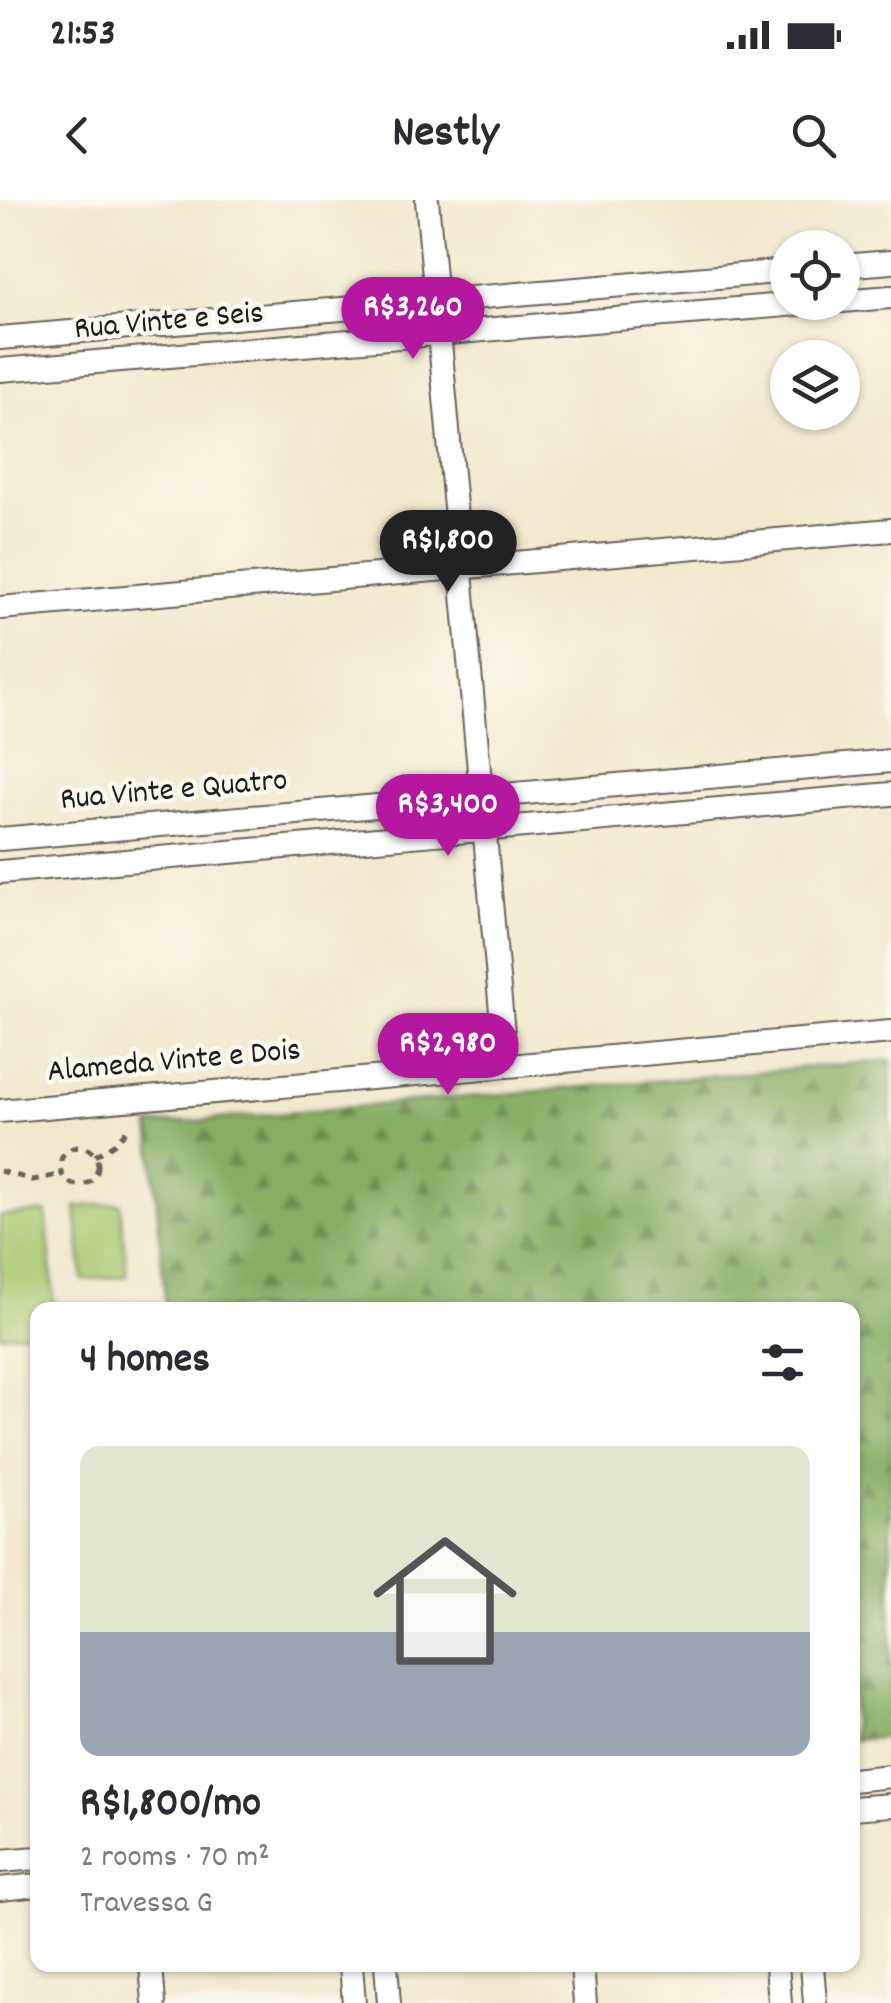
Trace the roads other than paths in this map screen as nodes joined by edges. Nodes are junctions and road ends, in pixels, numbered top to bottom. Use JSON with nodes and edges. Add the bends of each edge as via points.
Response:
{"nodes":[{"id":1,"x":428,"y":200,"type":"edge"},
{"id":2,"x":891,"y":262,"type":"edge"},
{"id":3,"x":860,"y":265,"type":"edge"},
{"id":4,"x":770,"y":273,"type":"edge"},
{"id":5,"x":891,"y":297,"type":"edge"},
{"id":6,"x":860,"y":300,"type":"edge"},
{"id":7,"x":436,"y":301,"type":"junction"},
{"id":8,"x":770,"y":306,"type":"edge"},
{"id":9,"x":440,"y":334,"type":"junction"},
{"id":10,"x":0,"y":338,"type":"edge"},
{"id":11,"x":0,"y":370,"type":"edge"},
{"id":12,"x":891,"y":530,"type":"edge"},
{"id":13,"x":460,"y":568,"type":"junction"},
{"id":14,"x":0,"y":608,"type":"edge"},
{"id":15,"x":891,"y":761,"type":"edge"},
{"id":16,"x":891,"y":794,"type":"edge"},
{"id":17,"x":481,"y":798,"type":"junction"},
{"id":18,"x":484,"y":830,"type":"junction"},
{"id":19,"x":0,"y":839,"type":"edge"},
{"id":20,"x":0,"y":872,"type":"edge"},
{"id":21,"x":891,"y":1032,"type":"edge"},
{"id":22,"x":506,"y":1066,"type":"junction"},
{"id":23,"x":0,"y":1111,"type":"edge"},
{"id":24,"x":891,"y":1776,"type":"edge"},
{"id":25,"x":860,"y":1779,"type":"edge"},
{"id":26,"x":891,"y":1805,"type":"edge"},
{"id":27,"x":860,"y":1807,"type":"edge"},
{"id":28,"x":30,"y":1859,"type":"edge"},
{"id":29,"x":0,"y":1861,"type":"edge"},
{"id":30,"x":30,"y":1886,"type":"edge"},
{"id":31,"x":0,"y":1888,"type":"edge"},
{"id":32,"x":152,"y":1972,"type":"edge"},
{"id":33,"x":351,"y":1972,"type":"edge"},
{"id":34,"x":387,"y":1972,"type":"edge"},
{"id":35,"x":583,"y":1972,"type":"edge"},
{"id":36,"x":778,"y":1972,"type":"edge"},
{"id":37,"x":812,"y":1972,"type":"edge"},
{"id":38,"x":154,"y":2003,"type":"edge"},
{"id":39,"x":354,"y":2003,"type":"edge"},
{"id":40,"x":389,"y":2003,"type":"edge"},
{"id":41,"x":585,"y":2003,"type":"edge"},
{"id":42,"x":780,"y":2003,"type":"edge"},
{"id":43,"x":814,"y":2003,"type":"edge"}],
"edges":[{"from":1,"to":7,"type":"street"},
{"from":2,"to":3,"type":"street"},
{"from":4,"to":7,"type":"street","name":"Rua Vinte e Seis"},
{"from":5,"to":6,"type":"street"},
{"from":7,"to":9,"type":"street"},
{"from":7,"to":10,"type":"street","name":"Rua Vinte e Seis"},
{"from":8,"to":9,"type":"street","name":"Rua Vinte e Seis"},
{"from":9,"to":11,"type":"street","name":"Rua Vinte e Seis"},
{"from":9,"to":13,"type":"street"},
{"from":12,"to":13,"type":"street"},
{"from":13,"to":14,"type":"street"},
{"from":13,"to":17,"type":"street"},
{"from":15,"to":17,"type":"street","name":"Rua Vinte e Quatro"},
{"from":16,"to":18,"type":"street","name":"Rua Vinte e Quatro"},
{"from":17,"to":18,"type":"street"},
{"from":17,"to":19,"type":"street","name":"Rua Vinte e Quatro"},
{"from":18,"to":20,"type":"street","name":"Rua Vinte e Quatro"},
{"from":18,"to":22,"type":"street"},
{"from":21,"to":22,"type":"street","name":"Alameda Vinte e Dois"},
{"from":22,"to":23,"type":"street","name":"Alameda Vinte e Dois"},
{"from":24,"to":25,"type":"street"},
{"from":26,"to":27,"type":"street"},
{"from":28,"to":29,"type":"street"},
{"from":30,"to":31,"type":"street"},
{"from":32,"to":38,"type":"street"},
{"from":33,"to":39,"type":"street"},
{"from":34,"to":40,"type":"street"},
{"from":35,"to":41,"type":"street"},
{"from":36,"to":42,"type":"street"},
{"from":37,"to":43,"type":"street"}]}
